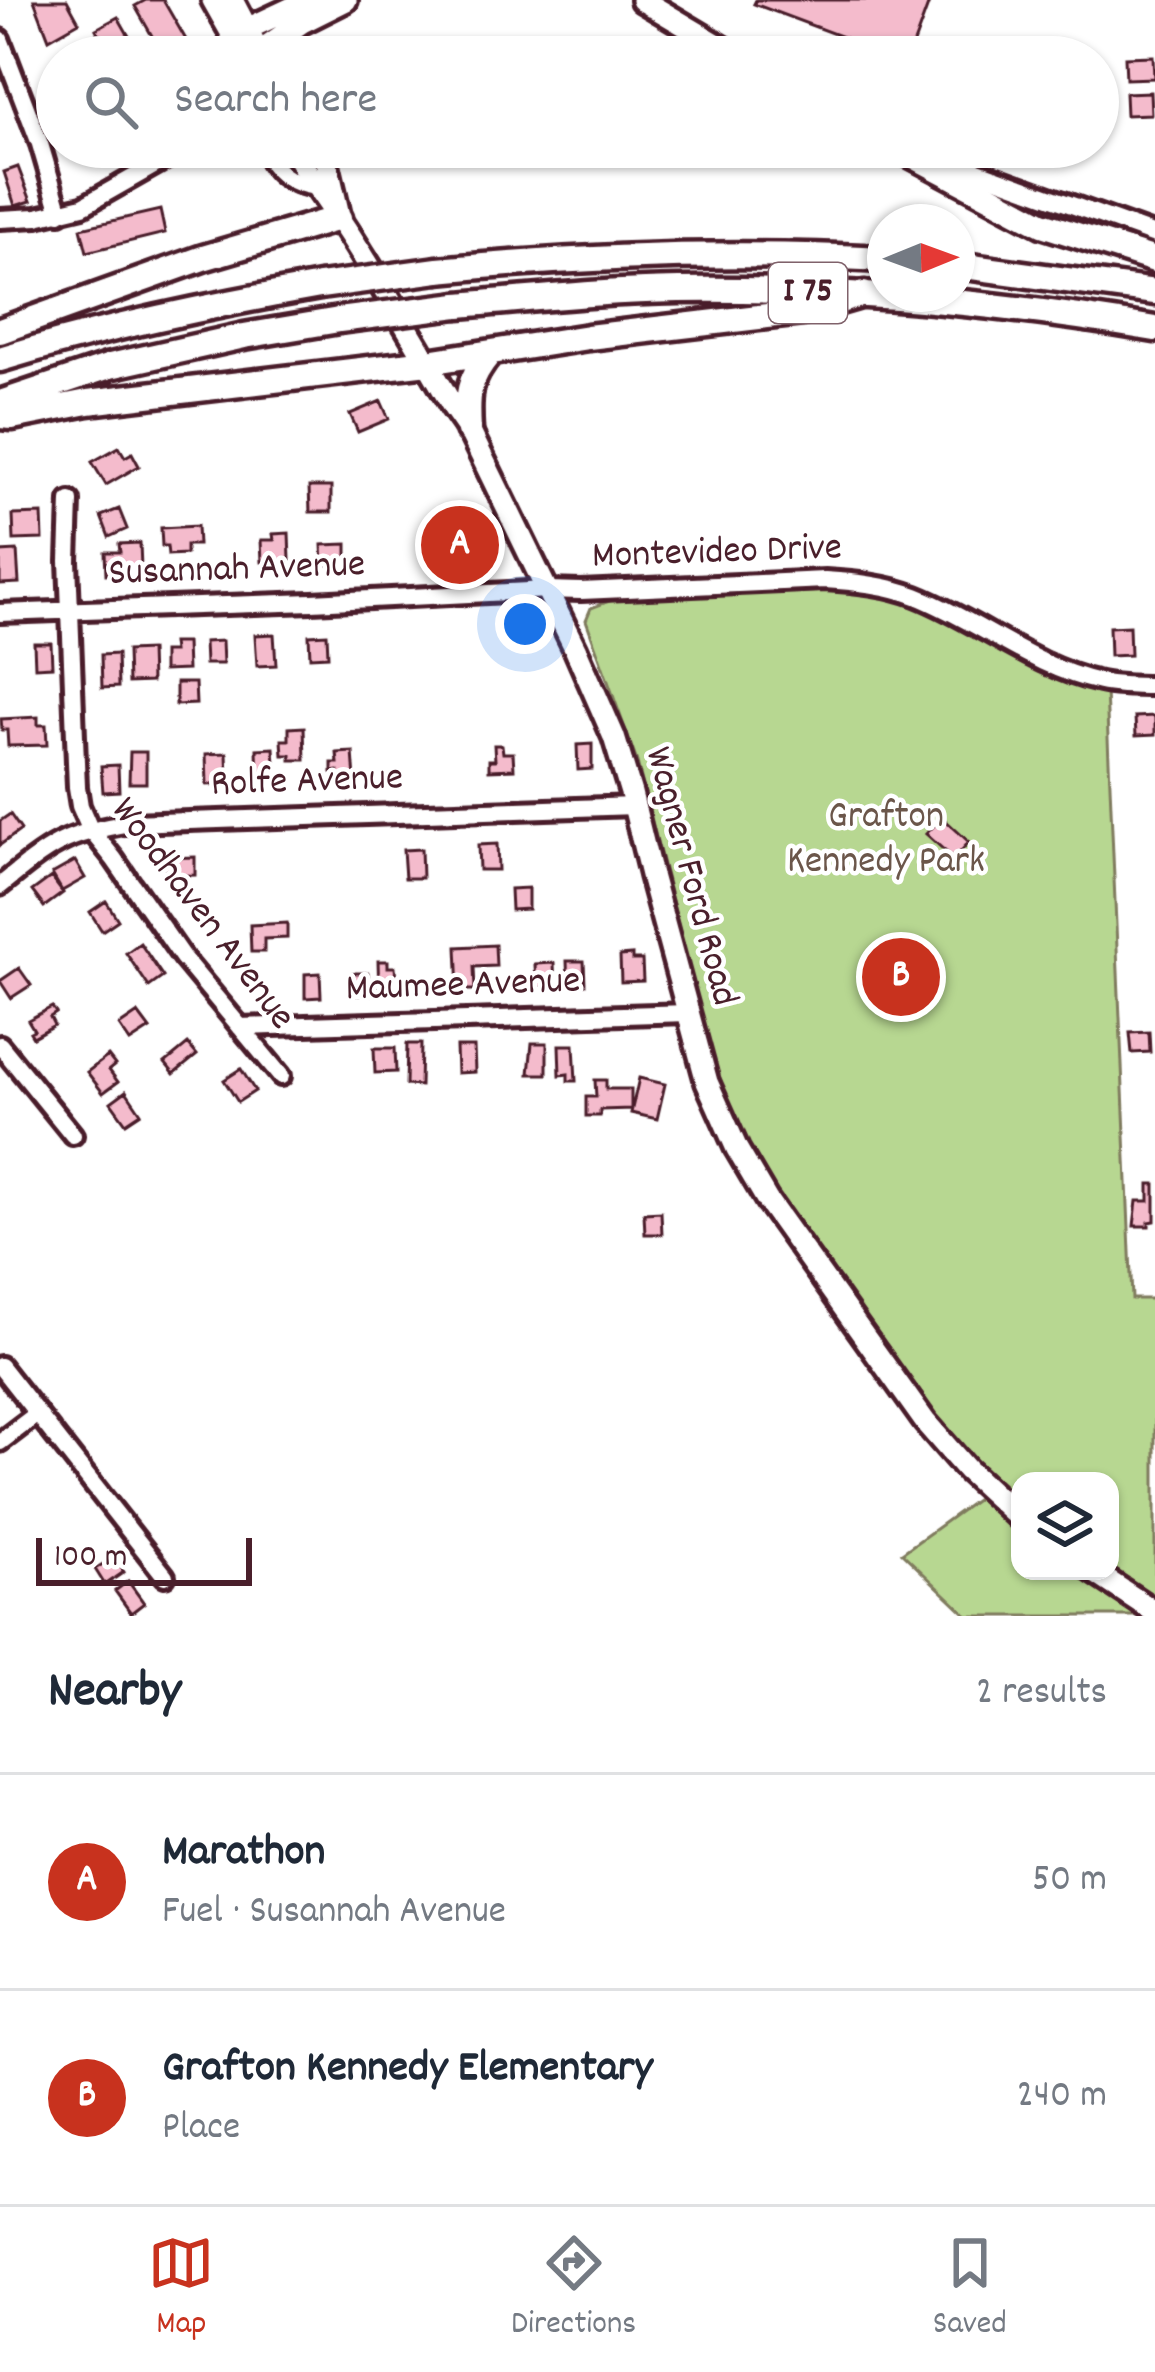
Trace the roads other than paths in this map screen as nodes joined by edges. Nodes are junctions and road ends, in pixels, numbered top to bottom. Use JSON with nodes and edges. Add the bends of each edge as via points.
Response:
{"nodes":[{"id":1,"x":213,"y":0,"type":"edge"},
{"id":2,"x":232,"y":0,"type":"edge"},
{"id":3,"x":245,"y":0,"type":"edge"},
{"id":4,"x":329,"y":0,"type":"edge"},
{"id":5,"x":346,"y":0,"type":"edge"},
{"id":6,"x":642,"y":0,"type":"edge"},
{"id":7,"x":253,"y":26,"type":"junction"},
{"id":8,"x":246,"y":36,"type":"edge"},
{"id":9,"x":256,"y":36,"type":"edge"},
{"id":10,"x":284,"y":36,"type":"edge"},
{"id":11,"x":703,"y":36,"type":"edge"},
{"id":12,"x":0,"y":39,"type":"edge"},
{"id":13,"x":36,"y":134,"type":"edge"},
{"id":14,"x":47,"y":168,"type":"edge"},
{"id":15,"x":150,"y":168,"type":"edge"},
{"id":16,"x":274,"y":168,"type":"edge"},
{"id":17,"x":305,"y":168,"type":"edge"},
{"id":18,"x":327,"y":168,"type":"edge"},
{"id":19,"x":937,"y":168,"type":"edge"},
{"id":20,"x":969,"y":168,"type":"edge"},
{"id":21,"x":316,"y":187,"type":"junction"},
{"id":22,"x":60,"y":213,"type":"junction"},
{"id":23,"x":340,"y":218,"type":"junction"},
{"id":24,"x":0,"y":219,"type":"edge"},
{"id":25,"x":1155,"y":235,"type":"edge"},
{"id":26,"x":867,"y":258,"type":"edge"},
{"id":27,"x":1155,"y":260,"type":"edge"},
{"id":28,"x":975,"y":267,"type":"edge"},
{"id":29,"x":1155,"y":292,"type":"edge"},
{"id":30,"x":864,"y":294,"type":"junction"},
{"id":31,"x":1155,"y":329,"type":"edge"},
{"id":32,"x":0,"y":331,"type":"edge"},
{"id":33,"x":490,"y":353,"type":"junction"},
{"id":34,"x":0,"y":359,"type":"edge"},
{"id":35,"x":428,"y":362,"type":"junction"},
{"id":36,"x":0,"y":403,"type":"edge"},
{"id":37,"x":0,"y":416,"type":"edge"},
{"id":38,"x":469,"y":430,"type":"junction"},
{"id":39,"x":70,"y":501,"type":"dead end"},
{"id":40,"x":548,"y":590,"type":"junction"},
{"id":41,"x":72,"y":611,"type":"junction"},
{"id":42,"x":0,"y":613,"type":"edge"},
{"id":43,"x":1155,"y":686,"type":"edge"},
{"id":44,"x":634,"y":806,"type":"junction"},
{"id":45,"x":90,"y":829,"type":"junction"},
{"id":46,"x":0,"y":886,"type":"edge"},
{"id":47,"x":688,"y":1013,"type":"junction"},
{"id":48,"x":240,"y":1027,"type":"junction"},
{"id":49,"x":0,"y":1045,"type":"edge"},
{"id":50,"x":281,"y":1076,"type":"dead end"},
{"id":51,"x":73,"y":1136,"type":"dead end"},
{"id":52,"x":0,"y":1366,"type":"edge"},
{"id":53,"x":37,"y":1414,"type":"junction"},
{"id":54,"x":0,"y":1442,"type":"edge"},
{"id":55,"x":1011,"y":1511,"type":"edge"},
{"id":56,"x":165,"y":1576,"type":"dead end"},
{"id":57,"x":1107,"y":1580,"type":"edge"},
{"id":58,"x":1155,"y":1612,"type":"edge"}],
"edges":[{"from":1,"to":8,"type":"main road"},
{"from":2,"to":7,"type":"main road"},
{"from":3,"to":7,"type":"main road"},
{"from":4,"to":7,"type":"main road"},
{"from":5,"to":10,"type":"main road"},
{"from":6,"to":11,"type":"main road"},
{"from":7,"to":9,"type":"main road"},
{"from":12,"to":13,"type":"street"},
{"from":14,"to":22,"type":"street"},
{"from":15,"to":22,"type":"street"},
{"from":16,"to":21,"type":"street"},
{"from":17,"to":21,"type":"main road","name":"Wagner Ford Road"},
{"from":18,"to":23,"type":"main road","name":"Wagner Ford Road"},
{"from":19,"to":27,"type":"highway","via":[[1042,224]]},
{"from":20,"to":25,"type":"street"},
{"from":21,"to":23,"type":"main road","name":"Wagner Ford Road"},
{"from":22,"to":24,"type":"street"},
{"from":23,"to":32,"type":"highway"},
{"from":23,"to":35,"type":"main road","name":"Wagner Ford Road"},
{"from":26,"to":34,"type":"highway","number":"I 75","bridge":true,"via":[[610,256],[438,270],[170,314]]},
{"from":28,"to":29,"type":"highway"},
{"from":30,"to":31,"type":"highway","number":"I 75"},
{"from":30,"to":33,"type":"highway","via":[[802,312]]},
{"from":30,"to":36,"type":"highway","number":"I 75","bridge":true,"via":[[677,290],[458,304],[244,336],[110,366]]},
{"from":33,"to":35,"type":"highway"},
{"from":33,"to":38,"type":"highway","via":[[473,373]]},
{"from":35,"to":37,"type":"highway"},
{"from":35,"to":38,"type":"main road","name":"Wagner Ford Road"},
{"from":38,"to":40,"type":"main road","name":"Wagner Ford Road"},
{"from":39,"to":41,"type":"street","name":"Woodhaven Avenue"},
{"from":40,"to":41,"type":"street","name":"Susannah Avenue"},
{"from":40,"to":43,"type":"street","name":"Montevideo Drive","via":[[869,584],[928,602],[1074,675]]},
{"from":40,"to":44,"type":"main road","name":"Wagner Ford Road","via":[[614,737]]},
{"from":41,"to":42,"type":"street","name":"Susannah Avenue"},
{"from":41,"to":45,"type":"street","name":"Woodhaven Avenue","via":[[77,787]]},
{"from":44,"to":45,"type":"street","name":"Rolfe Avenue"},
{"from":44,"to":47,"type":"main road","name":"Wagner Ford Road"},
{"from":45,"to":46,"type":"street","name":"Rolfe Avenue","via":[[55,843]]},
{"from":45,"to":48,"type":"street","name":"Woodhaven Avenue"},
{"from":47,"to":48,"type":"street","name":"Maumee Avenue"},
{"from":47,"to":55,"type":"main road","name":"Wagner Ford Road","via":[[706,1082],[767,1200],[926,1423]]},
{"from":48,"to":50,"type":"street","name":"Woodhaven Avenue"},
{"from":49,"to":51,"type":"street"},
{"from":52,"to":53,"type":"street"},
{"from":53,"to":54,"type":"street"},
{"from":53,"to":56,"type":"street"},
{"from":57,"to":58,"type":"main road"}]}
